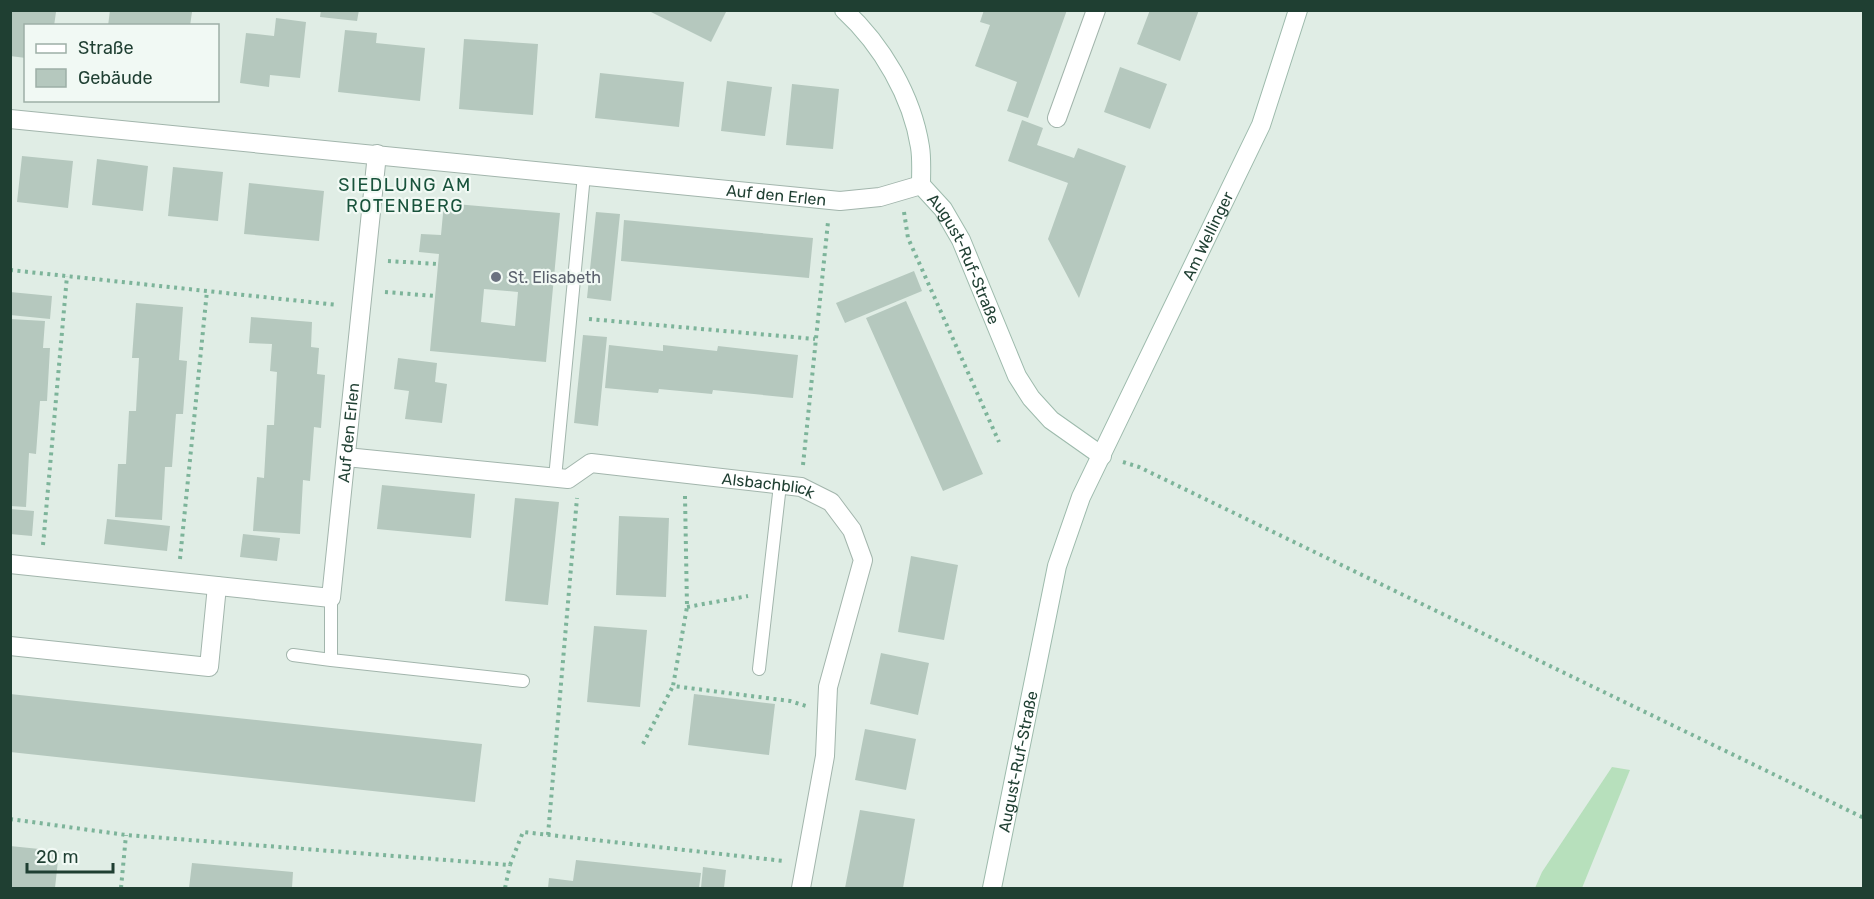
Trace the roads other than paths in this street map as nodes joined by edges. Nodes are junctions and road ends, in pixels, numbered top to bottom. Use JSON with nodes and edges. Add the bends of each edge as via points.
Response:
{"nodes":[{"id":1,"x":844,"y":10,"type":"edge"},
{"id":2,"x":1096,"y":10,"type":"edge"},
{"id":3,"x":1298,"y":10,"type":"edge"},
{"id":4,"x":1057,"y":118,"type":"dead end"},
{"id":5,"x":10,"y":119,"type":"edge"},
{"id":6,"x":377,"y":154,"type":"junction"},
{"id":7,"x":584,"y":176,"type":"junction"},
{"id":8,"x":921,"y":185,"type":"junction"},
{"id":9,"x":1102,"y":456,"type":"junction"},
{"id":10,"x":346,"y":457,"type":"junction"},
{"id":11,"x":555,"y":478,"type":"junction"},
{"id":12,"x":780,"y":484,"type":"junction"},
{"id":13,"x":10,"y":564,"type":"edge"},
{"id":14,"x":217,"y":586,"type":"junction"},
{"id":15,"x":331,"y":598,"type":"junction"},
{"id":16,"x":1043,"y":634,"type":"joint"},
{"id":17,"x":10,"y":645,"type":"edge"},
{"id":18,"x":293,"y":655,"type":"dead end"},
{"id":19,"x":331,"y":660,"type":"junction"},
{"id":20,"x":759,"y":669,"type":"dead end"},
{"id":21,"x":523,"y":681,"type":"dead end"},
{"id":22,"x":801,"y":888,"type":"edge"},
{"id":23,"x":992,"y":888,"type":"edge"}],
"edges":[{"from":1,"to":8,"type":"street","name":"August-Ruf-Straße","via":[[885,59],[908,102],[921,148]]},
{"from":2,"to":4,"type":"street"},
{"from":3,"to":9,"type":"street","name":"Am Wellinger","via":[[1261,125]]},
{"from":5,"to":6,"type":"street","name":"Auf den Erlen"},
{"from":6,"to":7,"type":"street","name":"Auf den Erlen"},
{"from":6,"to":10,"type":"street","name":"Auf den Erlen"},
{"from":7,"to":8,"type":"street","name":"Auf den Erlen","via":[[830,201],[880,197]]},
{"from":7,"to":11,"type":"lane"},
{"from":8,"to":9,"type":"street","name":"August-Ruf-Straße","via":[[943,209],[961,240],[1017,376],[1031,398],[1051,420]]},
{"from":9,"to":16,"type":"street","name":"Am Wellinger","via":[[1081,497],[1057,566]]},
{"from":10,"to":11,"type":"street","name":"Alsbachblick"},
{"from":10,"to":15,"type":"street","name":"Auf den Erlen"},
{"from":11,"to":12,"type":"street","name":"Alsbachblick","via":[[568,479],[591,463]]},
{"from":12,"to":20,"type":"lane"},
{"from":12,"to":22,"type":"street","name":"Alsbachblick","via":[[801,487],[831,502],[852,530],[862,561],[828,687],[825,756]]},
{"from":13,"to":14,"type":"street"},
{"from":14,"to":15,"type":"street"},
{"from":14,"to":17,"type":"street","via":[[208,667]]},
{"from":15,"to":19,"type":"lane"},
{"from":16,"to":23,"type":"street","name":"August-Ruf-Straße"},
{"from":18,"to":19,"type":"lane"},
{"from":19,"to":21,"type":"lane"}]}
